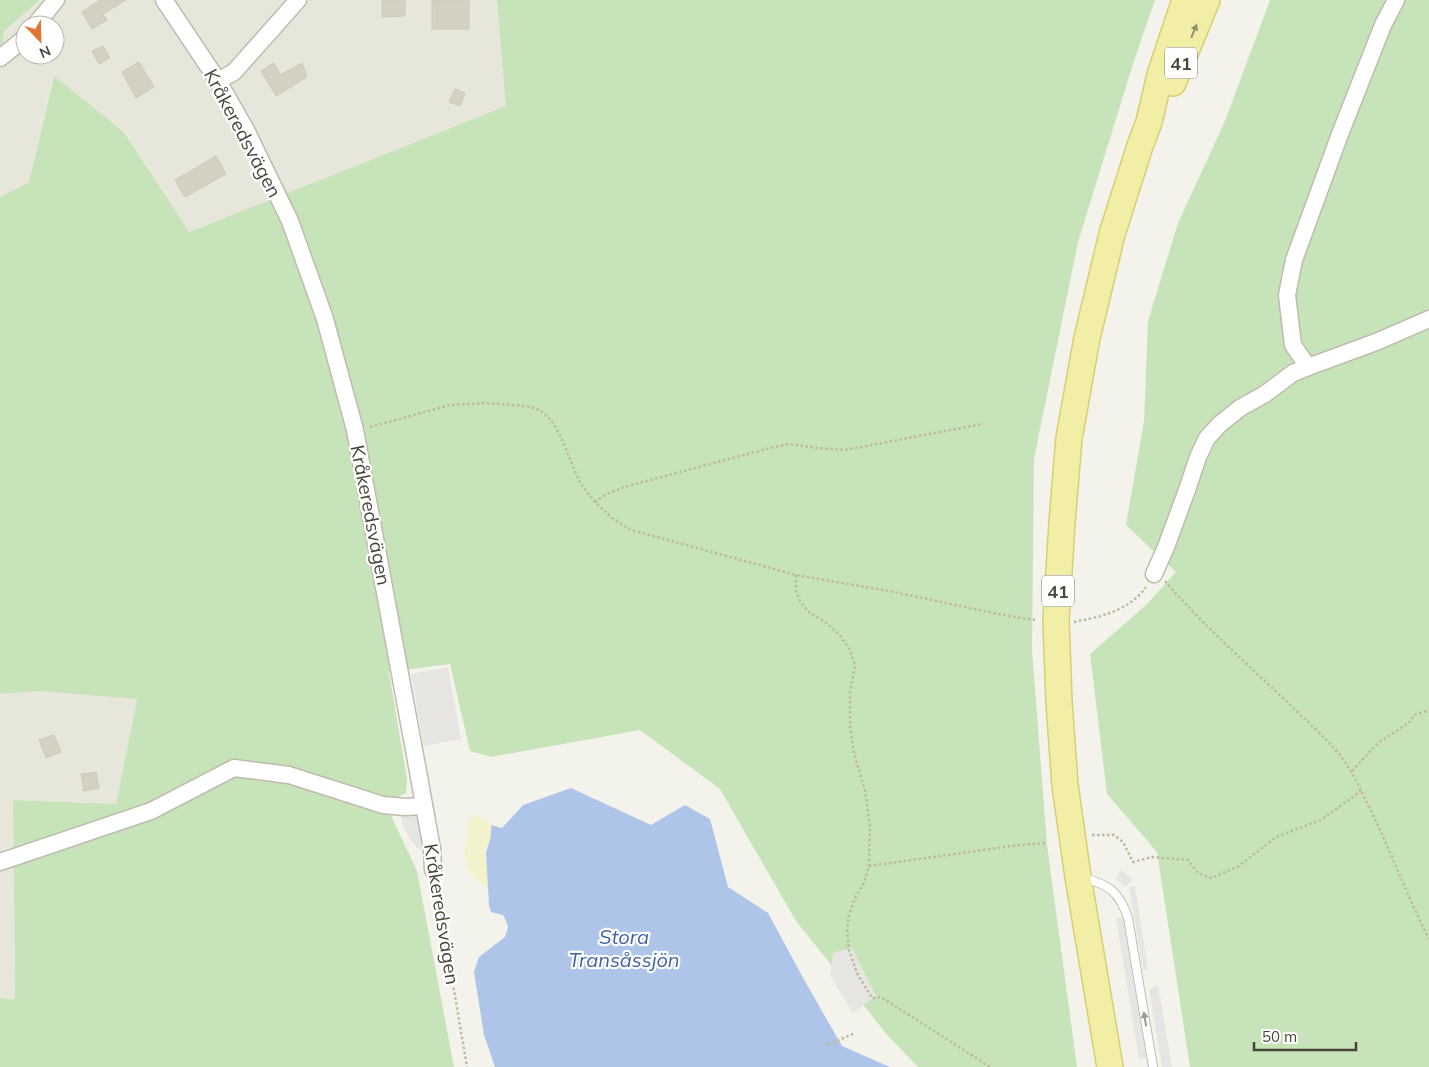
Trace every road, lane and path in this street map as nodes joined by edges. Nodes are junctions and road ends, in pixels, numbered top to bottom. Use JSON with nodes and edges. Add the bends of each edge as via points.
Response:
{"nodes":[{"id":1,"x":56,"y":0,"type":"edge"},
{"id":2,"x":164,"y":0,"type":"edge"},
{"id":3,"x":298,"y":0,"type":"edge"},
{"id":4,"x":1185,"y":0,"type":"edge"},
{"id":5,"x":1207,"y":0,"type":"edge"},
{"id":6,"x":1396,"y":0,"type":"edge"},
{"id":7,"x":43,"y":15,"type":"edge"},
{"id":8,"x":15,"y":46,"type":"edge"},
{"id":9,"x":0,"y":58,"type":"edge"},
{"id":10,"x":218,"y":81,"type":"junction"},
{"id":11,"x":1149,"y":122,"type":"junction"},
{"id":12,"x":1429,"y":319,"type":"edge"},
{"id":13,"x":1308,"y":367,"type":"junction"},
{"id":14,"x":982,"y":424,"type":"dead end"},
{"id":15,"x":355,"y":430,"type":"junction"},
{"id":16,"x":595,"y":502,"type":"junction"},
{"id":17,"x":1154,"y":574,"type":"joint"},
{"id":18,"x":796,"y":575,"type":"junction"},
{"id":19,"x":1144,"y":590,"type":"dead end"},
{"id":20,"x":1056,"y":620,"type":"junction"},
{"id":21,"x":1429,"y":710,"type":"edge"},
{"id":22,"x":1352,"y":772,"type":"junction"},
{"id":23,"x":1361,"y":791,"type":"junction"},
{"id":24,"x":424,"y":806,"type":"junction"},
{"id":25,"x":1092,"y":835,"type":"dead end"},
{"id":26,"x":1045,"y":843,"type":"dead end"},
{"id":27,"x":0,"y":862,"type":"edge"},
{"id":28,"x":869,"y":866,"type":"junction"},
{"id":29,"x":434,"y":870,"type":"joint"},
{"id":30,"x":1078,"y":877,"type":"junction"},
{"id":31,"x":1429,"y":939,"type":"edge"},
{"id":32,"x":853,"y":1034,"type":"dead end"},
{"id":33,"x":828,"y":1045,"type":"dead end"},
{"id":34,"x":467,"y":1067,"type":"edge"},
{"id":35,"x":990,"y":1067,"type":"edge"},
{"id":36,"x":1110,"y":1067,"type":"edge"},
{"id":37,"x":1153,"y":1067,"type":"edge"}],
"edges":[{"from":1,"to":7,"type":"street"},
{"from":2,"to":10,"type":"street","name":"Kråkeredsvägen"},
{"from":3,"to":10,"type":"street","via":[[234,72]]},
{"from":4,"to":11,"type":"main road","number":"41","via":[[1160,74]]},
{"from":11,"to":5,"type":"main road","number":"41","one_way":true,"via":[[1173,84]]},
{"from":6,"to":13,"type":"street","via":[[1340,134],[1294,260],[1287,295],[1293,344]]},
{"from":8,"to":9,"type":"street"},
{"from":10,"to":15,"type":"street","name":"Kråkeredsvägen","via":[[290,221],[325,318]]},
{"from":11,"to":20,"type":"main road","number":"41","via":[[1112,234],[1087,338],[1069,438]]},
{"from":12,"to":13,"type":"street"},
{"from":13,"to":17,"type":"street","via":[[1293,373],[1240,408],[1207,438]]},
{"from":14,"to":16,"type":"path","via":[[844,450],[788,444],[624,487]]},
{"from":15,"to":16,"type":"path","via":[[450,405],[526,406],[541,411],[551,420],[580,484]]},
{"from":15,"to":24,"type":"street","name":"Kråkeredsvägen"},
{"from":16,"to":18,"type":"path","via":[[631,530]]},
{"from":17,"to":22,"type":"path","via":[[1162,578],[1223,642],[1320,734]]},
{"from":18,"to":20,"type":"path","via":[[1008,616]]},
{"from":18,"to":28,"type":"path","via":[[796,591],[801,603],[839,634],[855,665],[850,693],[850,726],[854,753],[866,791],[870,827]]},
{"from":19,"to":20,"type":"path","via":[[1115,612],[1072,622]]},
{"from":20,"to":30,"type":"main road","number":"41","via":[[1065,786]]},
{"from":21,"to":22,"type":"path","via":[[1414,716],[1378,743]]},
{"from":22,"to":23,"type":"path"},
{"from":23,"to":25,"type":"path","via":[[1321,820],[1276,837],[1239,866],[1211,878],[1198,873],[1188,860],[1152,857],[1133,862],[1123,842],[1114,834]]},
{"from":23,"to":31,"type":"path"},
{"from":24,"to":27,"type":"street","via":[[383,805],[289,775],[234,768],[151,811]]},
{"from":24,"to":29,"type":"street","name":"Kråkeredsvägen"},
{"from":26,"to":28,"type":"path"},
{"from":28,"to":35,"type":"path","via":[[849,915],[847,930],[849,950],[857,973],[872,998],[881,997]]},
{"from":29,"to":34,"type":"path","name":"Kråkeredsvägen"},
{"from":30,"to":36,"type":"main road","number":"41"},
{"from":37,"to":30,"type":"lane","one_way":true,"via":[[1123,903],[1104,886]]},
{"from":32,"to":33,"type":"path"}]}
